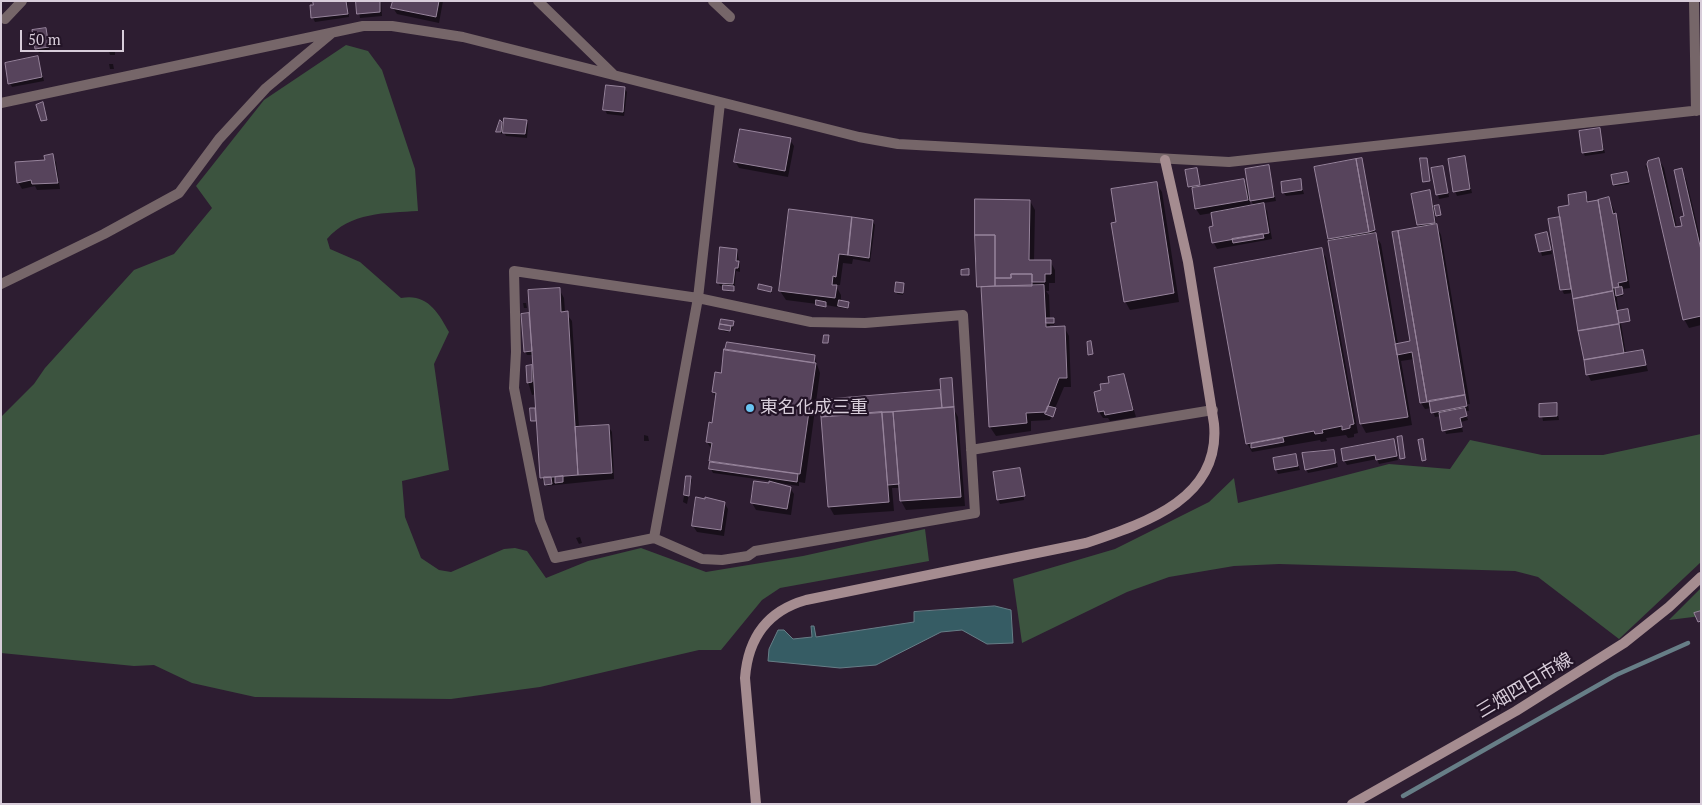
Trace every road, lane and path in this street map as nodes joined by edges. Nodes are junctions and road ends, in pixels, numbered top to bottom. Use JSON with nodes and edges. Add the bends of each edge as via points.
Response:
{"nodes":[{"id":1,"x":22,"y":1,"type":"edge"},
{"id":2,"x":538,"y":1,"type":"edge"},
{"id":3,"x":713,"y":1,"type":"edge"},
{"id":4,"x":1694,"y":1,"type":"edge"},
{"id":5,"x":730,"y":17,"type":"dead end"},
{"id":6,"x":6,"y":19,"type":"dead end"},
{"id":7,"x":335,"y":31,"type":"junction"},
{"id":8,"x":614,"y":74,"type":"junction"},
{"id":9,"x":720,"y":102,"type":"junction"},
{"id":10,"x":1,"y":103,"type":"edge"},
{"id":11,"x":1698,"y":110,"type":"edge"},
{"id":12,"x":1165,"y":160,"type":"junction"},
{"id":13,"x":1,"y":284,"type":"edge"},
{"id":14,"x":698,"y":298,"type":"junction"},
{"id":15,"x":1213,"y":410,"type":"junction"},
{"id":16,"x":971,"y":450,"type":"junction"},
{"id":17,"x":654,"y":538,"type":"junction"},
{"id":18,"x":1701,"y":577,"type":"edge"},
{"id":19,"x":756,"y":804,"type":"edge"},
{"id":20,"x":1352,"y":804,"type":"edge"}],
"edges":[{"from":1,"to":6,"type":"street"},
{"from":2,"to":8,"type":"street"},
{"from":3,"to":5,"type":"street"},
{"from":4,"to":11,"type":"street"},
{"from":7,"to":8,"type":"street","via":[[363,26],[392,26],[463,37]]},
{"from":7,"to":10,"type":"street"},
{"from":7,"to":13,"type":"street","via":[[266,88],[219,139],[179,193]]},
{"from":8,"to":9,"type":"street"},
{"from":9,"to":12,"type":"street","via":[[898,144]]},
{"from":9,"to":14,"type":"street"},
{"from":11,"to":12,"type":"street","via":[[1264,159]]},
{"from":12,"to":15,"type":"street","via":[[1188,262]]},
{"from":14,"to":16,"type":"street","via":[[783,317],[842,324],[963,315]]},
{"from":14,"to":17,"type":"street"},
{"from":14,"to":17,"type":"street","via":[[514,271],[514,388],[540,520],[555,558]]},
{"from":15,"to":16,"type":"street"},
{"from":15,"to":19,"type":"street","via":[[1215,446],[1204,477],[1189,495],[1128,528],[1060,550],[806,600],[787,605],[775,614],[756,637],[746,665]]},
{"from":16,"to":17,"type":"street","via":[[975,513],[756,551],[748,556],[722,560],[694,556]]},
{"from":18,"to":20,"type":"street","name":"三畑四日市線","via":[[1669,607],[1609,653],[1516,711]]}]}
